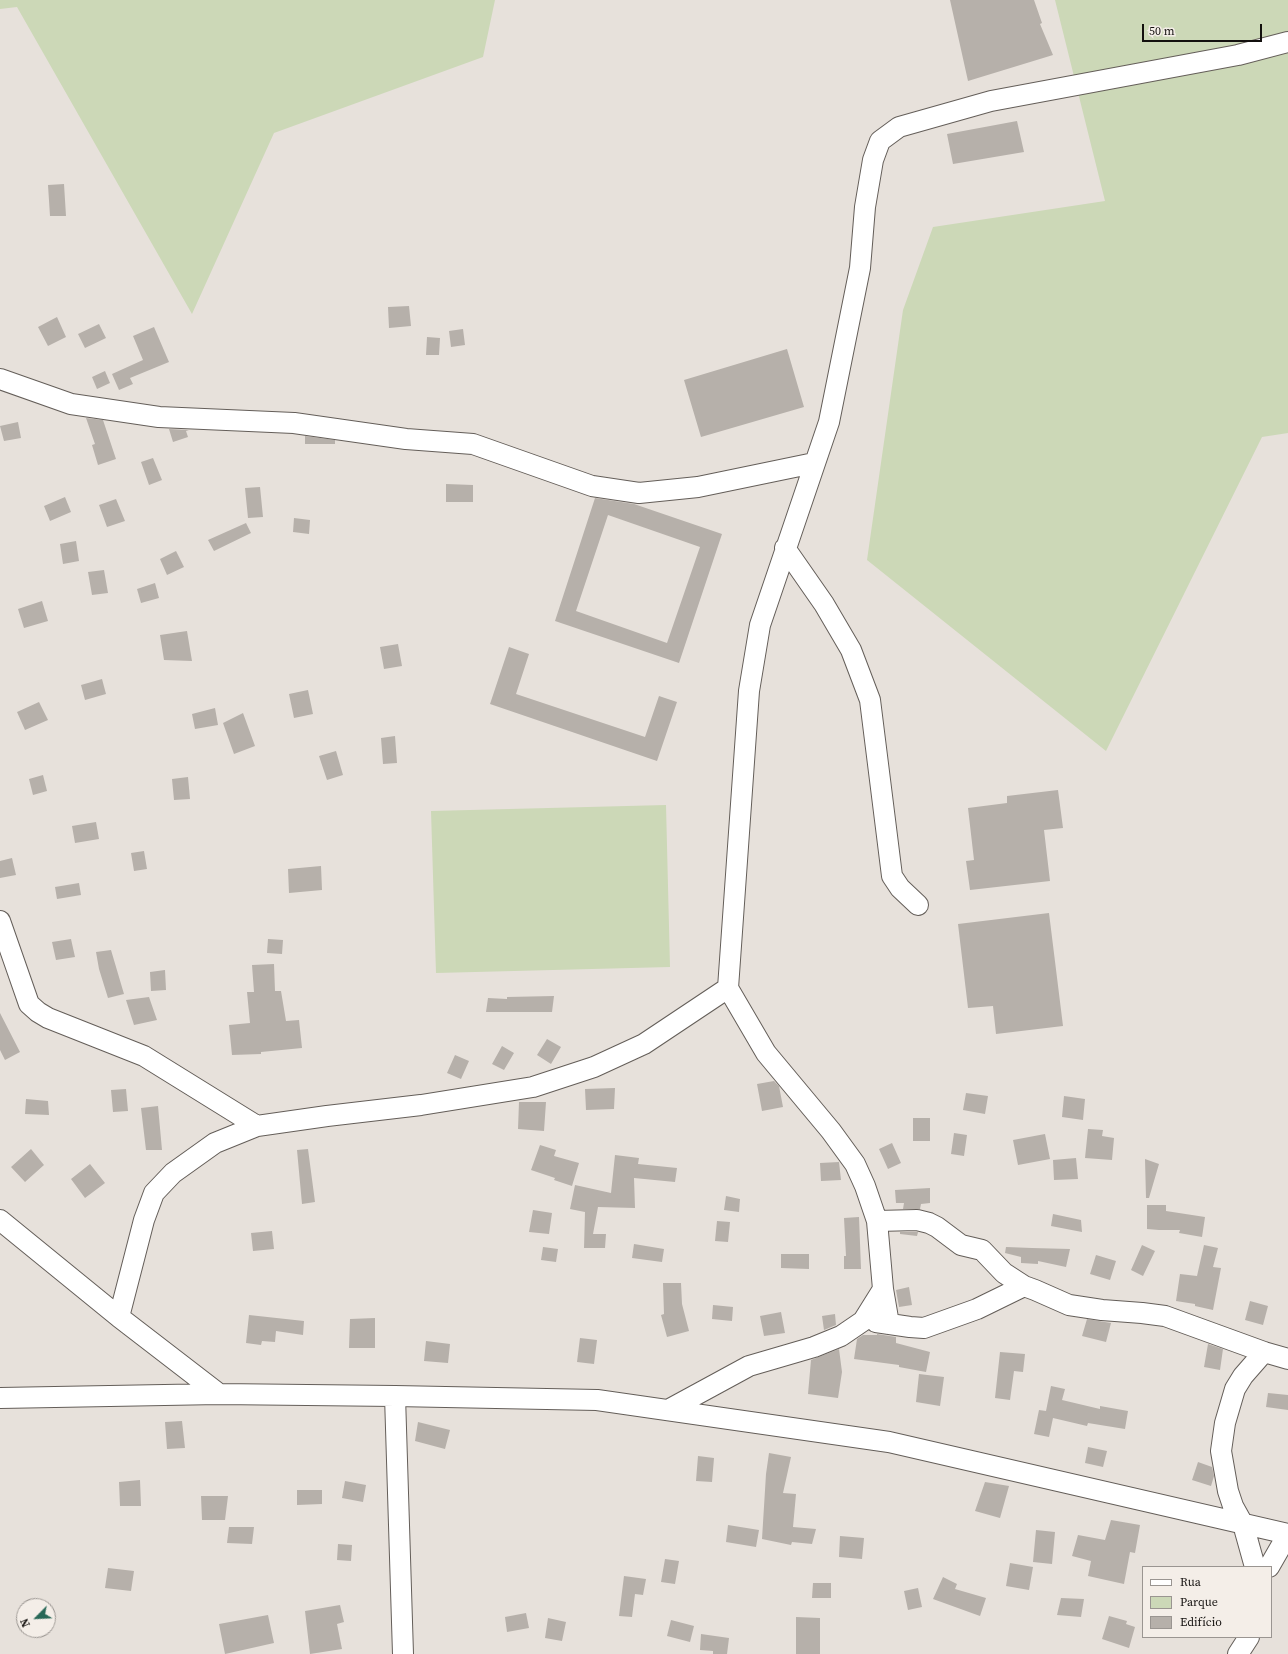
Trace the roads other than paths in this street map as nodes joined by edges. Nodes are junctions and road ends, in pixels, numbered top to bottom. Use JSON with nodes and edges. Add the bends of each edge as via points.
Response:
{"nodes":[{"id":1,"x":1288,"y":42,"type":"edge"},
{"id":2,"x":0,"y":379,"type":"edge"},
{"id":3,"x":814,"y":463,"type":"junction"},
{"id":4,"x":785,"y":548,"type":"junction"},
{"id":5,"x":918,"y":905,"type":"dead end"},
{"id":6,"x":0,"y":921,"type":"edge"},
{"id":7,"x":728,"y":988,"type":"junction"},
{"id":8,"x":257,"y":1126,"type":"junction"},
{"id":9,"x":0,"y":1220,"type":"edge"},
{"id":10,"x":877,"y":1221,"type":"junction"},
{"id":11,"x":1024,"y":1286,"type":"junction"},
{"id":12,"x":883,"y":1289,"type":"junction"},
{"id":13,"x":119,"y":1317,"type":"junction"},
{"id":14,"x":864,"y":1320,"type":"junction"},
{"id":15,"x":889,"y":1324,"type":"junction"},
{"id":16,"x":1264,"y":1352,"type":"junction"},
{"id":17,"x":1288,"y":1359,"type":"edge"},
{"id":18,"x":219,"y":1394,"type":"junction"},
{"id":19,"x":395,"y":1396,"type":"junction"},
{"id":20,"x":0,"y":1398,"type":"edge"},
{"id":21,"x":668,"y":1410,"type":"junction"},
{"id":22,"x":1243,"y":1524,"type":"junction"},
{"id":23,"x":1288,"y":1534,"type":"edge"},
{"id":24,"x":1256,"y":1566,"type":"edge"},
{"id":25,"x":1270,"y":1566,"type":"edge"},
{"id":26,"x":1248,"y":1638,"type":"edge"},
{"id":27,"x":403,"y":1654,"type":"edge"},
{"id":28,"x":1238,"y":1654,"type":"edge"}],
"edges":[{"from":1,"to":3,"type":"street","via":[[1238,56],[991,101],[899,127],[880,142],[873,160],[865,207],[860,268],[830,415]]},
{"from":2,"to":3,"type":"street","via":[[70,404],[159,417],[294,423],[406,439],[473,444],[592,486],[639,493],[698,487]]},
{"from":3,"to":4,"type":"street"},
{"from":4,"to":5,"type":"street","via":[[852,650],[870,700],[892,876],[900,888]]},
{"from":4,"to":7,"type":"street","via":[[760,625],[749,691]]},
{"from":6,"to":8,"type":"street","via":[[29,1004],[38,1012],[144,1056]]},
{"from":7,"to":8,"type":"street","via":[[644,1044],[594,1067],[533,1087],[421,1105]]},
{"from":7,"to":10,"type":"street","via":[[766,1053],[855,1164]]},
{"from":8,"to":13,"type":"street","via":[[215,1143],[173,1173],[154,1193],[144,1220]]},
{"from":9,"to":13,"type":"street"},
{"from":10,"to":11,"type":"street","via":[[918,1220],[929,1224],[961,1245],[982,1250],[1004,1273]]},
{"from":10,"to":12,"type":"street"},
{"from":11,"to":15,"type":"street","via":[[977,1309],[924,1328]]},
{"from":11,"to":16,"type":"street","via":[[1069,1305],[1165,1316]]},
{"from":12,"to":14,"type":"street"},
{"from":12,"to":15,"type":"street"},
{"from":13,"to":18,"type":"street"},
{"from":14,"to":15,"type":"street"},
{"from":14,"to":21,"type":"street","via":[[841,1336],[814,1347],[749,1366]]},
{"from":16,"to":17,"type":"street"},
{"from":16,"to":22,"type":"street","via":[[1235,1389],[1225,1423],[1222,1451],[1228,1491]]},
{"from":18,"to":19,"type":"street"},
{"from":18,"to":20,"type":"street"},
{"from":19,"to":21,"type":"street","via":[[597,1400]]},
{"from":19,"to":27,"type":"street"},
{"from":21,"to":22,"type":"street","via":[[889,1442]]},
{"from":22,"to":23,"type":"street"},
{"from":22,"to":24,"type":"street"},
{"from":23,"to":25,"type":"street"},
{"from":26,"to":28,"type":"street"}]}
